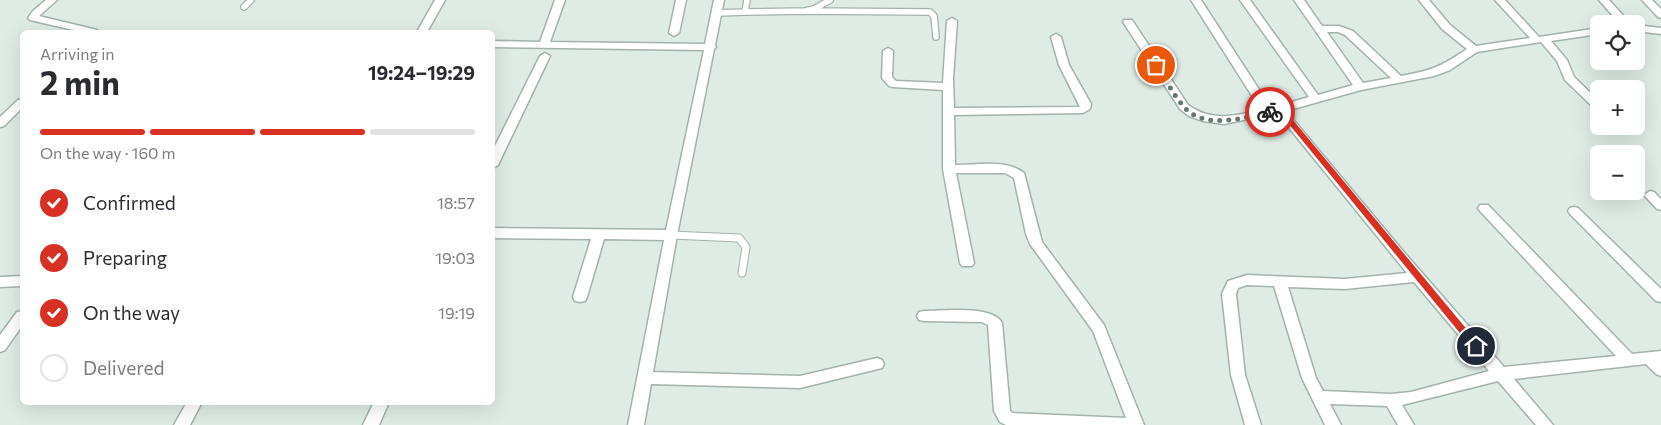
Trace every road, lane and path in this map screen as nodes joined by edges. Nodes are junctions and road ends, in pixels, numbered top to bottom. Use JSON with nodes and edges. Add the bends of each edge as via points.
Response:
{"nodes":[{"id":1,"x":52,"y":0,"type":"edge"},
{"id":2,"x":251,"y":0,"type":"edge"},
{"id":3,"x":440,"y":0,"type":"edge"},
{"id":4,"x":560,"y":0,"type":"edge"},
{"id":5,"x":681,"y":0,"type":"edge"},
{"id":6,"x":747,"y":0,"type":"edge"},
{"id":7,"x":830,"y":0,"type":"edge"},
{"id":8,"x":1196,"y":0,"type":"edge"},
{"id":9,"x":1245,"y":0,"type":"edge"},
{"id":10,"x":1299,"y":0,"type":"edge"},
{"id":11,"x":1424,"y":0,"type":"edge"},
{"id":12,"x":1500,"y":0,"type":"edge"},
{"id":13,"x":1604,"y":0,"type":"edge"},
{"id":14,"x":1647,"y":0,"type":"edge"},
{"id":15,"x":719,"y":6,"type":"edge"},
{"id":16,"x":244,"y":7,"type":"dead end"},
{"id":17,"x":745,"y":12,"type":"junction"},
{"id":18,"x":804,"y":12,"type":"junction"},
{"id":19,"x":1618,"y":15,"type":"edge"},
{"id":20,"x":1661,"y":15,"type":"edge"},
{"id":21,"x":952,"y":21,"type":"dead end"},
{"id":22,"x":1128,"y":22,"type":"dead end"},
{"id":23,"x":1319,"y":29,"type":"junction"},
{"id":24,"x":1645,"y":29,"type":"edge"},
{"id":25,"x":84,"y":30,"type":"edge"},
{"id":26,"x":423,"y":30,"type":"edge"},
{"id":27,"x":1661,"y":31,"type":"edge"},
{"id":28,"x":1590,"y":32,"type":"edge"},
{"id":29,"x":674,"y":33,"type":"dead end"},
{"id":30,"x":936,"y":37,"type":"dead end"},
{"id":31,"x":1056,"y":37,"type":"dead end"},
{"id":32,"x":1540,"y":40,"type":"junction"},
{"id":33,"x":495,"y":44,"type":"edge"},
{"id":34,"x":711,"y":47,"type":"junction"},
{"id":35,"x":1474,"y":49,"type":"junction"},
{"id":36,"x":544,"y":50,"type":"junction"},
{"id":37,"x":888,"y":51,"type":"dead end"},
{"id":38,"x":1399,"y":80,"type":"junction"},
{"id":39,"x":948,"y":87,"type":"junction"},
{"id":40,"x":1360,"y":87,"type":"junction"},
{"id":41,"x":1590,"y":98,"type":"edge"},
{"id":42,"x":1316,"y":100,"type":"junction"},
{"id":43,"x":20,"y":104,"type":"edge"},
{"id":44,"x":1274,"y":111,"type":"junction"},
{"id":45,"x":948,"y":112,"type":"junction"},
{"id":46,"x":0,"y":123,"type":"edge"},
{"id":47,"x":495,"y":158,"type":"edge"},
{"id":48,"x":949,"y":169,"type":"junction"},
{"id":49,"x":1650,"y":195,"type":"dead end"},
{"id":50,"x":1661,"y":206,"type":"edge"},
{"id":51,"x":1484,"y":208,"type":"dead end"},
{"id":52,"x":1574,"y":211,"type":"dead end"},
{"id":53,"x":495,"y":234,"type":"edge"},
{"id":54,"x":599,"y":234,"type":"junction"},
{"id":55,"x":671,"y":235,"type":"junction"},
{"id":56,"x":967,"y":263,"type":"dead end"},
{"id":57,"x":742,"y":273,"type":"dead end"},
{"id":58,"x":1417,"y":277,"type":"junction"},
{"id":59,"x":20,"y":281,"type":"edge"},
{"id":60,"x":0,"y":282,"type":"edge"},
{"id":61,"x":1280,"y":282,"type":"junction"},
{"id":62,"x":580,"y":297,"type":"dead end"},
{"id":63,"x":1661,"y":298,"type":"edge"},
{"id":64,"x":924,"y":316,"type":"dead end"},
{"id":65,"x":20,"y":319,"type":"edge"},
{"id":66,"x":0,"y":346,"type":"edge"},
{"id":67,"x":1655,"y":357,"type":"edge"},
{"id":68,"x":1629,"y":360,"type":"junction"},
{"id":69,"x":877,"y":364,"type":"dead end"},
{"id":70,"x":1661,"y":370,"type":"edge"},
{"id":71,"x":1500,"y":374,"type":"junction"},
{"id":72,"x":644,"y":378,"type":"junction"},
{"id":73,"x":1319,"y":397,"type":"junction"},
{"id":74,"x":1391,"y":400,"type":"junction"},
{"id":75,"x":193,"y":405,"type":"edge"},
{"id":76,"x":381,"y":405,"type":"edge"},
{"id":77,"x":182,"y":425,"type":"edge"},
{"id":78,"x":371,"y":425,"type":"edge"},
{"id":79,"x":636,"y":425,"type":"edge"},
{"id":80,"x":1136,"y":425,"type":"edge"},
{"id":81,"x":1253,"y":425,"type":"edge"},
{"id":82,"x":1333,"y":425,"type":"edge"},
{"id":83,"x":1406,"y":425,"type":"edge"},
{"id":84,"x":1545,"y":425,"type":"edge"}],
"edges":[{"from":1,"to":25,"type":"street","via":[[33,18]]},
{"from":2,"to":16,"type":"lane"},
{"from":3,"to":26,"type":"street"},
{"from":4,"to":36,"type":"street"},
{"from":5,"to":29,"type":"street"},
{"from":6,"to":17,"type":"lane"},
{"from":7,"to":18,"type":"lane"},
{"from":8,"to":44,"type":"street"},
{"from":9,"to":42,"type":"street"},
{"from":10,"to":23,"type":"street"},
{"from":11,"to":35,"type":"street","via":[[1446,27]]},
{"from":12,"to":32,"type":"street"},
{"from":13,"to":19,"type":"street"},
{"from":14,"to":20,"type":"street"},
{"from":15,"to":17,"type":"lane"},
{"from":15,"to":34,"type":"street"},
{"from":17,"to":18,"type":"lane"},
{"from":18,"to":30,"type":"lane","via":[[930,12],[934,16]]},
{"from":21,"to":39,"type":"street"},
{"from":22,"to":44,"type":"street","via":[[1191,113],[1202,118],[1232,120]]},
{"from":23,"to":38,"type":"street","via":[[1339,29],[1348,33]]},
{"from":23,"to":40,"type":"street"},
{"from":24,"to":27,"type":"street"},
{"from":28,"to":32,"type":"street"},
{"from":31,"to":45,"type":"street","via":[[1064,65],[1085,104],[1083,110]]},
{"from":32,"to":35,"type":"street"},
{"from":32,"to":41,"type":"street","via":[[1562,60],[1569,78]]},
{"from":33,"to":36,"type":"street"},
{"from":34,"to":36,"type":"street"},
{"from":34,"to":55,"type":"street"},
{"from":35,"to":38,"type":"street","via":[[1438,71]]},
{"from":36,"to":47,"type":"street"},
{"from":37,"to":39,"type":"street","via":[[889,82]]},
{"from":38,"to":40,"type":"street"},
{"from":39,"to":45,"type":"street"},
{"from":40,"to":42,"type":"street"},
{"from":42,"to":44,"type":"street"},
{"from":43,"to":46,"type":"street"},
{"from":44,"to":58,"type":"street"},
{"from":45,"to":48,"type":"street"},
{"from":48,"to":56,"type":"street"},
{"from":48,"to":80,"type":"street","via":[[1006,169],[1020,176],[1036,244],[1099,329]]},
{"from":49,"to":50,"type":"street"},
{"from":51,"to":68,"type":"street"},
{"from":52,"to":63,"type":"street"},
{"from":53,"to":54,"type":"street"},
{"from":54,"to":55,"type":"street"},
{"from":54,"to":62,"type":"street"},
{"from":55,"to":57,"type":"lane","via":[[739,238],[746,247]]},
{"from":55,"to":72,"type":"street"},
{"from":58,"to":61,"type":"street","via":[[1345,284]]},
{"from":58,"to":71,"type":"street"},
{"from":59,"to":60,"type":"street"},
{"from":61,"to":73,"type":"street","via":[[1309,378]]},
{"from":61,"to":81,"type":"street","via":[[1236,281],[1229,294],[1238,375]]},
{"from":64,"to":80,"type":"street","via":[[982,317],[995,323],[1004,417],[1011,420]]},
{"from":65,"to":66,"type":"street"},
{"from":67,"to":68,"type":"street"},
{"from":67,"to":70,"type":"street"},
{"from":68,"to":71,"type":"street"},
{"from":69,"to":72,"type":"street","via":[[800,382]]},
{"from":71,"to":74,"type":"street","via":[[1411,398]]},
{"from":71,"to":84,"type":"street"},
{"from":72,"to":79,"type":"street"},
{"from":73,"to":74,"type":"street"},
{"from":73,"to":82,"type":"street"},
{"from":74,"to":83,"type":"street"},
{"from":75,"to":77,"type":"street"},
{"from":76,"to":78,"type":"street"}]}
